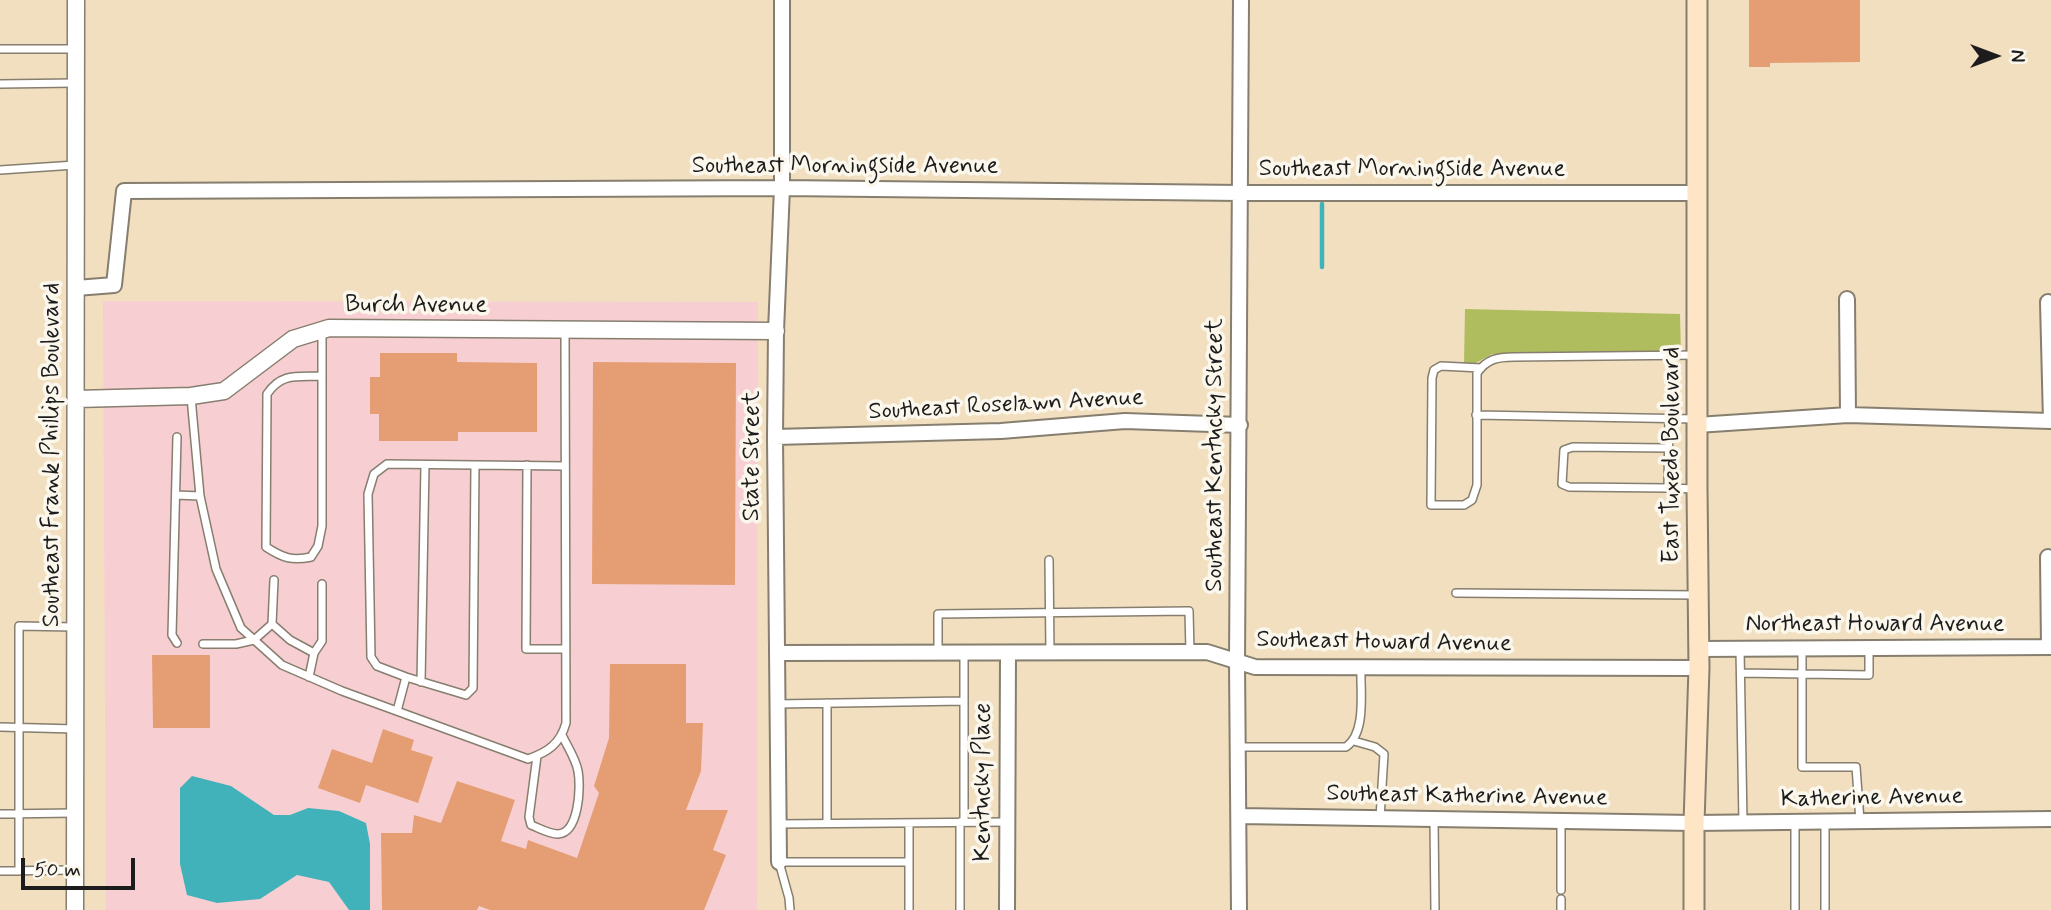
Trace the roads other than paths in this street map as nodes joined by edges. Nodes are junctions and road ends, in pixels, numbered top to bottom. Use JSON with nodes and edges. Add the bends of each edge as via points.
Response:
{"nodes":[{"id":1,"x":75,"y":0,"type":"edge"},
{"id":2,"x":782,"y":0,"type":"edge"},
{"id":3,"x":1241,"y":0,"type":"edge"},
{"id":4,"x":1697,"y":0,"type":"edge"},
{"id":5,"x":0,"y":49,"type":"edge"},
{"id":6,"x":76,"y":49,"type":"junction"},
{"id":7,"x":76,"y":83,"type":"junction"},
{"id":8,"x":0,"y":84,"type":"edge"},
{"id":9,"x":76,"y":165,"type":"junction"},
{"id":10,"x":0,"y":170,"type":"edge"},
{"id":11,"x":782,"y":188,"type":"junction"},
{"id":12,"x":1241,"y":193,"type":"junction"},
{"id":13,"x":1698,"y":193,"type":"junction"},
{"id":14,"x":76,"y":288,"type":"junction"},
{"id":15,"x":1847,"y":299,"type":"dead end"},
{"id":16,"x":2048,"y":302,"type":"dead end"},
{"id":17,"x":565,"y":328,"type":"junction"},
{"id":18,"x":322,"y":330,"type":"junction"},
{"id":19,"x":776,"y":331,"type":"junction"},
{"id":20,"x":1697,"y":355,"type":"junction"},
{"id":21,"x":1481,"y":368,"type":"junction"},
{"id":22,"x":322,"y":376,"type":"junction"},
{"id":23,"x":191,"y":396,"type":"junction"},
{"id":24,"x":77,"y":399,"type":"junction"},
{"id":25,"x":1476,"y":415,"type":"junction"},
{"id":26,"x":1848,"y":415,"type":"junction"},
{"id":27,"x":1669,"y":418,"type":"junction"},
{"id":28,"x":2051,"y":421,"type":"edge"},
{"id":29,"x":1697,"y":422,"type":"junction"},
{"id":30,"x":1240,"y":425,"type":"junction"},
{"id":31,"x":177,"y":436,"type":"dead end"},
{"id":32,"x":775,"y":437,"type":"junction"},
{"id":33,"x":1668,"y":448,"type":"junction"},
{"id":34,"x":425,"y":464,"type":"junction"},
{"id":35,"x":475,"y":465,"type":"junction"},
{"id":36,"x":527,"y":465,"type":"junction"},
{"id":37,"x":565,"y":466,"type":"junction"},
{"id":38,"x":1668,"y":488,"type":"junction"},
{"id":39,"x":1697,"y":489,"type":"junction"},
{"id":40,"x":176,"y":495,"type":"junction"},
{"id":41,"x":200,"y":496,"type":"junction"},
{"id":42,"x":2048,"y":556,"type":"dead end"},
{"id":43,"x":1049,"y":560,"type":"dead end"},
{"id":44,"x":274,"y":580,"type":"dead end"},
{"id":45,"x":322,"y":584,"type":"dead end"},
{"id":46,"x":1457,"y":593,"type":"dead end"},
{"id":47,"x":1698,"y":595,"type":"junction"},
{"id":48,"x":1050,"y":613,"type":"junction"},
{"id":49,"x":272,"y":624,"type":"junction"},
{"id":50,"x":76,"y":627,"type":"junction"},
{"id":51,"x":254,"y":640,"type":"junction"},
{"id":52,"x":177,"y":643,"type":"dead end"},
{"id":53,"x":203,"y":644,"type":"dead end"},
{"id":54,"x":2050,"y":647,"type":"edge"},
{"id":55,"x":1802,"y":648,"type":"junction"},
{"id":56,"x":1869,"y":648,"type":"junction"},
{"id":57,"x":565,"y":649,"type":"junction"},
{"id":58,"x":1740,"y":649,"type":"junction"},
{"id":59,"x":1190,"y":652,"type":"junction"},
{"id":60,"x":314,"y":653,"type":"junction"},
{"id":61,"x":777,"y":653,"type":"junction"},
{"id":62,"x":938,"y":654,"type":"junction"},
{"id":63,"x":964,"y":654,"type":"junction"},
{"id":64,"x":1007,"y":654,"type":"junction"},
{"id":65,"x":1050,"y":654,"type":"junction"},
{"id":66,"x":1699,"y":659,"type":"junction"},
{"id":67,"x":1237,"y":662,"type":"junction"},
{"id":68,"x":1362,"y":667,"type":"junction"},
{"id":69,"x":1741,"y":673,"type":"junction"},
{"id":70,"x":1802,"y":673,"type":"junction"},
{"id":71,"x":309,"y":677,"type":"junction"},
{"id":72,"x":406,"y":677,"type":"junction"},
{"id":73,"x":421,"y":682,"type":"junction"},
{"id":74,"x":964,"y":701,"type":"junction"},
{"id":75,"x":827,"y":703,"type":"junction"},
{"id":76,"x":777,"y":704,"type":"junction"},
{"id":77,"x":397,"y":711,"type":"junction"},
{"id":78,"x":0,"y":727,"type":"edge"},
{"id":79,"x":19,"y":728,"type":"junction"},
{"id":80,"x":75,"y":729,"type":"junction"},
{"id":81,"x":562,"y":735,"type":"junction"},
{"id":82,"x":1354,"y":741,"type":"junction"},
{"id":83,"x":1238,"y":747,"type":"junction"},
{"id":84,"x":537,"y":756,"type":"junction"},
{"id":85,"x":75,"y":813,"type":"junction"},
{"id":86,"x":0,"y":814,"type":"edge"},
{"id":87,"x":19,"y":814,"type":"junction"},
{"id":88,"x":1239,"y":816,"type":"junction"},
{"id":89,"x":1380,"y":818,"type":"junction"},
{"id":90,"x":1434,"y":819,"type":"junction"},
{"id":91,"x":2051,"y":819,"type":"edge"},
{"id":92,"x":1007,"y":821,"type":"junction"},
{"id":93,"x":1561,"y":821,"type":"junction"},
{"id":94,"x":1860,"y":821,"type":"junction"},
{"id":95,"x":909,"y":822,"type":"junction"},
{"id":96,"x":962,"y":822,"type":"junction"},
{"id":97,"x":1795,"y":822,"type":"junction"},
{"id":98,"x":1825,"y":822,"type":"junction"},
{"id":99,"x":827,"y":823,"type":"junction"},
{"id":100,"x":1694,"y":823,"type":"junction"},
{"id":101,"x":1743,"y":823,"type":"junction"},
{"id":102,"x":778,"y":824,"type":"junction"},
{"id":103,"x":779,"y":862,"type":"junction"},
{"id":104,"x":909,"y":862,"type":"junction"},
{"id":105,"x":75,"y":870,"type":"junction"},
{"id":106,"x":0,"y":871,"type":"edge"},
{"id":107,"x":19,"y":871,"type":"junction"},
{"id":108,"x":75,"y":910,"type":"edge"},
{"id":109,"x":790,"y":910,"type":"edge"},
{"id":110,"x":909,"y":910,"type":"edge"},
{"id":111,"x":960,"y":910,"type":"edge"},
{"id":112,"x":1007,"y":910,"type":"edge"},
{"id":113,"x":1239,"y":910,"type":"edge"},
{"id":114,"x":1435,"y":910,"type":"edge"},
{"id":115,"x":1561,"y":910,"type":"edge"},
{"id":116,"x":1694,"y":910,"type":"edge"},
{"id":117,"x":1796,"y":910,"type":"edge"},
{"id":118,"x":1825,"y":910,"type":"edge"}],
"edges":[{"from":1,"to":6,"type":"street","name":"Southeast Frank Phillips Boulevard"},
{"from":2,"to":11,"type":"street","name":"State Street"},
{"from":3,"to":12,"type":"street","name":"Southeast Kentucky Street"},
{"from":4,"to":13,"type":"main road","name":"East Tuxedo Boulevard"},
{"from":5,"to":6,"type":"lane"},
{"from":6,"to":7,"type":"street","name":"Southeast Frank Phillips Boulevard"},
{"from":7,"to":8,"type":"lane"},
{"from":7,"to":9,"type":"street","name":"Southeast Frank Phillips Boulevard"},
{"from":9,"to":10,"type":"lane"},
{"from":9,"to":14,"type":"street","name":"Southeast Frank Phillips Boulevard"},
{"from":11,"to":12,"type":"street","name":"Southeast Morningside Avenue"},
{"from":11,"to":14,"type":"street","name":"Southeast Morningside Avenue","via":[[124,191],[114,285]]},
{"from":11,"to":19,"type":"street","name":"State Street"},
{"from":12,"to":13,"type":"street","name":"Southeast Morningside Avenue"},
{"from":12,"to":30,"type":"street","name":"Southeast Kentucky Street"},
{"from":13,"to":20,"type":"main road","name":"East Tuxedo Boulevard"},
{"from":14,"to":24,"type":"street","name":"Southeast Frank Phillips Boulevard"},
{"from":15,"to":26,"type":"street"},
{"from":16,"to":28,"type":"street"},
{"from":17,"to":18,"type":"street","name":"Burch Avenue"},
{"from":17,"to":19,"type":"street","name":"Burch Avenue"},
{"from":17,"to":37,"type":"lane"},
{"from":18,"to":22,"type":"lane"},
{"from":18,"to":23,"type":"street","name":"Burch Avenue","via":[[293,339],[224,391]]},
{"from":19,"to":32,"type":"street","name":"State Street"},
{"from":20,"to":21,"type":"lane","via":[[1498,357]]},
{"from":20,"to":29,"type":"main road","name":"East Tuxedo Boulevard"},
{"from":21,"to":25,"type":"lane"},
{"from":21,"to":25,"type":"lane","via":[[1441,366],[1434,370],[1431,505],[1464,505],[1472,500],[1477,485]]},
{"from":22,"to":22,"type":"lane","via":[[322,526],[318,546],[311,557],[284,559],[266,547],[267,394],[283,378]]},
{"from":23,"to":24,"type":"street","name":"Burch Avenue"},
{"from":23,"to":41,"type":"lane"},
{"from":24,"to":50,"type":"street","name":"Southeast Frank Phillips Boulevard"},
{"from":25,"to":27,"type":"lane"},
{"from":26,"to":28,"type":"street"},
{"from":26,"to":29,"type":"street"},
{"from":27,"to":29,"type":"lane"},
{"from":27,"to":33,"type":"lane"},
{"from":29,"to":39,"type":"main road","name":"East Tuxedo Boulevard"},
{"from":30,"to":32,"type":"street","name":"Southeast Roselawn Avenue","via":[[1125,421],[1001,431]]},
{"from":30,"to":67,"type":"street","name":"Southeast Kentucky Street"},
{"from":31,"to":40,"type":"lane"},
{"from":32,"to":61,"type":"street","name":"State Street"},
{"from":33,"to":38,"type":"lane"},
{"from":33,"to":38,"type":"lane","via":[[1564,450],[1562,484]]},
{"from":34,"to":35,"type":"lane"},
{"from":34,"to":72,"type":"lane","via":[[387,464],[374,474],[368,494],[370,657],[377,666]]},
{"from":34,"to":73,"type":"lane"},
{"from":35,"to":36,"type":"lane"},
{"from":35,"to":73,"type":"lane","via":[[473,688],[466,695]]},
{"from":36,"to":37,"type":"lane"},
{"from":36,"to":57,"type":"lane","via":[[526,649]]},
{"from":37,"to":57,"type":"lane"},
{"from":38,"to":39,"type":"lane"},
{"from":39,"to":47,"type":"main road","name":"East Tuxedo Boulevard"},
{"from":40,"to":41,"type":"lane"},
{"from":40,"to":52,"type":"lane","via":[[172,635]]},
{"from":41,"to":51,"type":"lane","via":[[216,569],[241,628]]},
{"from":42,"to":54,"type":"street"},
{"from":43,"to":48,"type":"lane"},
{"from":44,"to":49,"type":"lane"},
{"from":45,"to":60,"type":"lane","via":[[322,641]]},
{"from":46,"to":47,"type":"lane"},
{"from":47,"to":66,"type":"main road","name":"East Tuxedo Boulevard"},
{"from":48,"to":59,"type":"lane","via":[[1189,611]]},
{"from":48,"to":62,"type":"lane","via":[[938,614]]},
{"from":48,"to":65,"type":"lane"},
{"from":49,"to":51,"type":"lane"},
{"from":49,"to":60,"type":"lane"},
{"from":50,"to":79,"type":"lane","via":[[19,626]]},
{"from":50,"to":80,"type":"street","name":"Southeast Frank Phillips Boulevard"},
{"from":51,"to":53,"type":"lane"},
{"from":51,"to":71,"type":"lane","via":[[282,665]]},
{"from":54,"to":56,"type":"street","name":"Northeast Howard Avenue"},
{"from":55,"to":56,"type":"street","name":"Northeast Howard Avenue"},
{"from":55,"to":58,"type":"street","name":"Northeast Howard Avenue"},
{"from":55,"to":70,"type":"lane"},
{"from":56,"to":70,"type":"lane","via":[[1869,675]]},
{"from":57,"to":81,"type":"lane","via":[[566,723]]},
{"from":58,"to":66,"type":"street","name":"Northeast Howard Avenue"},
{"from":58,"to":69,"type":"lane"},
{"from":59,"to":65,"type":"street","name":"Southeast Howard Avenue"},
{"from":59,"to":67,"type":"street","name":"Southeast Howard Avenue","via":[[1207,652]]},
{"from":60,"to":71,"type":"lane"},
{"from":61,"to":62,"type":"street","name":"Southeast Howard Avenue"},
{"from":61,"to":76,"type":"street","name":"State Street"},
{"from":62,"to":63,"type":"street","name":"Southeast Howard Avenue"},
{"from":63,"to":64,"type":"street","name":"Southeast Howard Avenue"},
{"from":63,"to":74,"type":"lane"},
{"from":64,"to":65,"type":"street","name":"Southeast Howard Avenue"},
{"from":64,"to":92,"type":"street","name":"Kentucky Place"},
{"from":66,"to":68,"type":"street","name":"Southeast Howard Avenue"},
{"from":66,"to":100,"type":"main road","name":"East Tuxedo Boulevard"},
{"from":67,"to":68,"type":"street","name":"Southeast Howard Avenue","via":[[1255,667]]},
{"from":67,"to":83,"type":"street","name":"Southeast Kentucky Street"},
{"from":68,"to":82,"type":"lane","via":[[1359,728]]},
{"from":69,"to":70,"type":"lane"},
{"from":69,"to":101,"type":"lane"},
{"from":70,"to":94,"type":"lane","via":[[1802,767],[1856,767]]},
{"from":71,"to":77,"type":"lane"},
{"from":72,"to":73,"type":"lane"},
{"from":72,"to":77,"type":"lane"},
{"from":74,"to":75,"type":"lane"},
{"from":74,"to":96,"type":"lane"},
{"from":75,"to":76,"type":"lane"},
{"from":75,"to":99,"type":"lane"},
{"from":76,"to":102,"type":"street","name":"State Street"},
{"from":77,"to":84,"type":"lane","via":[[528,759]]},
{"from":78,"to":79,"type":"lane"},
{"from":79,"to":80,"type":"lane"},
{"from":79,"to":87,"type":"lane"},
{"from":80,"to":85,"type":"street","name":"Southeast Frank Phillips Boulevard"},
{"from":81,"to":84,"type":"lane"},
{"from":81,"to":84,"type":"lane","via":[[578,769],[579,788],[574,820],[562,833],[531,825],[528,817]]},
{"from":82,"to":83,"type":"lane","via":[[1346,747]]},
{"from":82,"to":89,"type":"lane","via":[[1384,754]]},
{"from":83,"to":88,"type":"street","name":"Southeast Kentucky Street"},
{"from":85,"to":87,"type":"lane"},
{"from":85,"to":105,"type":"street","name":"Southeast Frank Phillips Boulevard"},
{"from":86,"to":87,"type":"lane"},
{"from":87,"to":107,"type":"lane"},
{"from":88,"to":89,"type":"street","name":"Southeast Katherine Avenue"},
{"from":88,"to":113,"type":"street","name":"Southeast Kentucky Street"},
{"from":89,"to":90,"type":"street","name":"Southeast Katherine Avenue"},
{"from":90,"to":93,"type":"street","name":"Southeast Katherine Avenue"},
{"from":90,"to":114,"type":"lane"},
{"from":91,"to":94,"type":"street","name":"Katherine Avenue"},
{"from":92,"to":96,"type":"lane"},
{"from":92,"to":112,"type":"street","name":"Kentucky Place"},
{"from":93,"to":100,"type":"street","name":"Southeast Katherine Avenue"},
{"from":93,"to":115,"type":"lane"},
{"from":94,"to":98,"type":"street","name":"Katherine Avenue"},
{"from":95,"to":96,"type":"lane"},
{"from":95,"to":99,"type":"lane"},
{"from":95,"to":104,"type":"lane"},
{"from":96,"to":111,"type":"lane"},
{"from":97,"to":98,"type":"street","name":"Katherine Avenue"},
{"from":97,"to":101,"type":"street","name":"Katherine Avenue"},
{"from":97,"to":117,"type":"lane"},
{"from":98,"to":118,"type":"lane"},
{"from":99,"to":102,"type":"lane"},
{"from":100,"to":101,"type":"street","name":"Katherine Avenue"},
{"from":100,"to":116,"type":"main road","name":"East Tuxedo Boulevard"},
{"from":102,"to":103,"type":"street","name":"State Street"},
{"from":103,"to":104,"type":"lane"},
{"from":103,"to":109,"type":"lane","name":"State Street"},
{"from":104,"to":110,"type":"lane"},
{"from":105,"to":107,"type":"lane"},
{"from":105,"to":108,"type":"street","name":"Southeast Frank Phillips Boulevard"},
{"from":106,"to":107,"type":"lane"}]}
